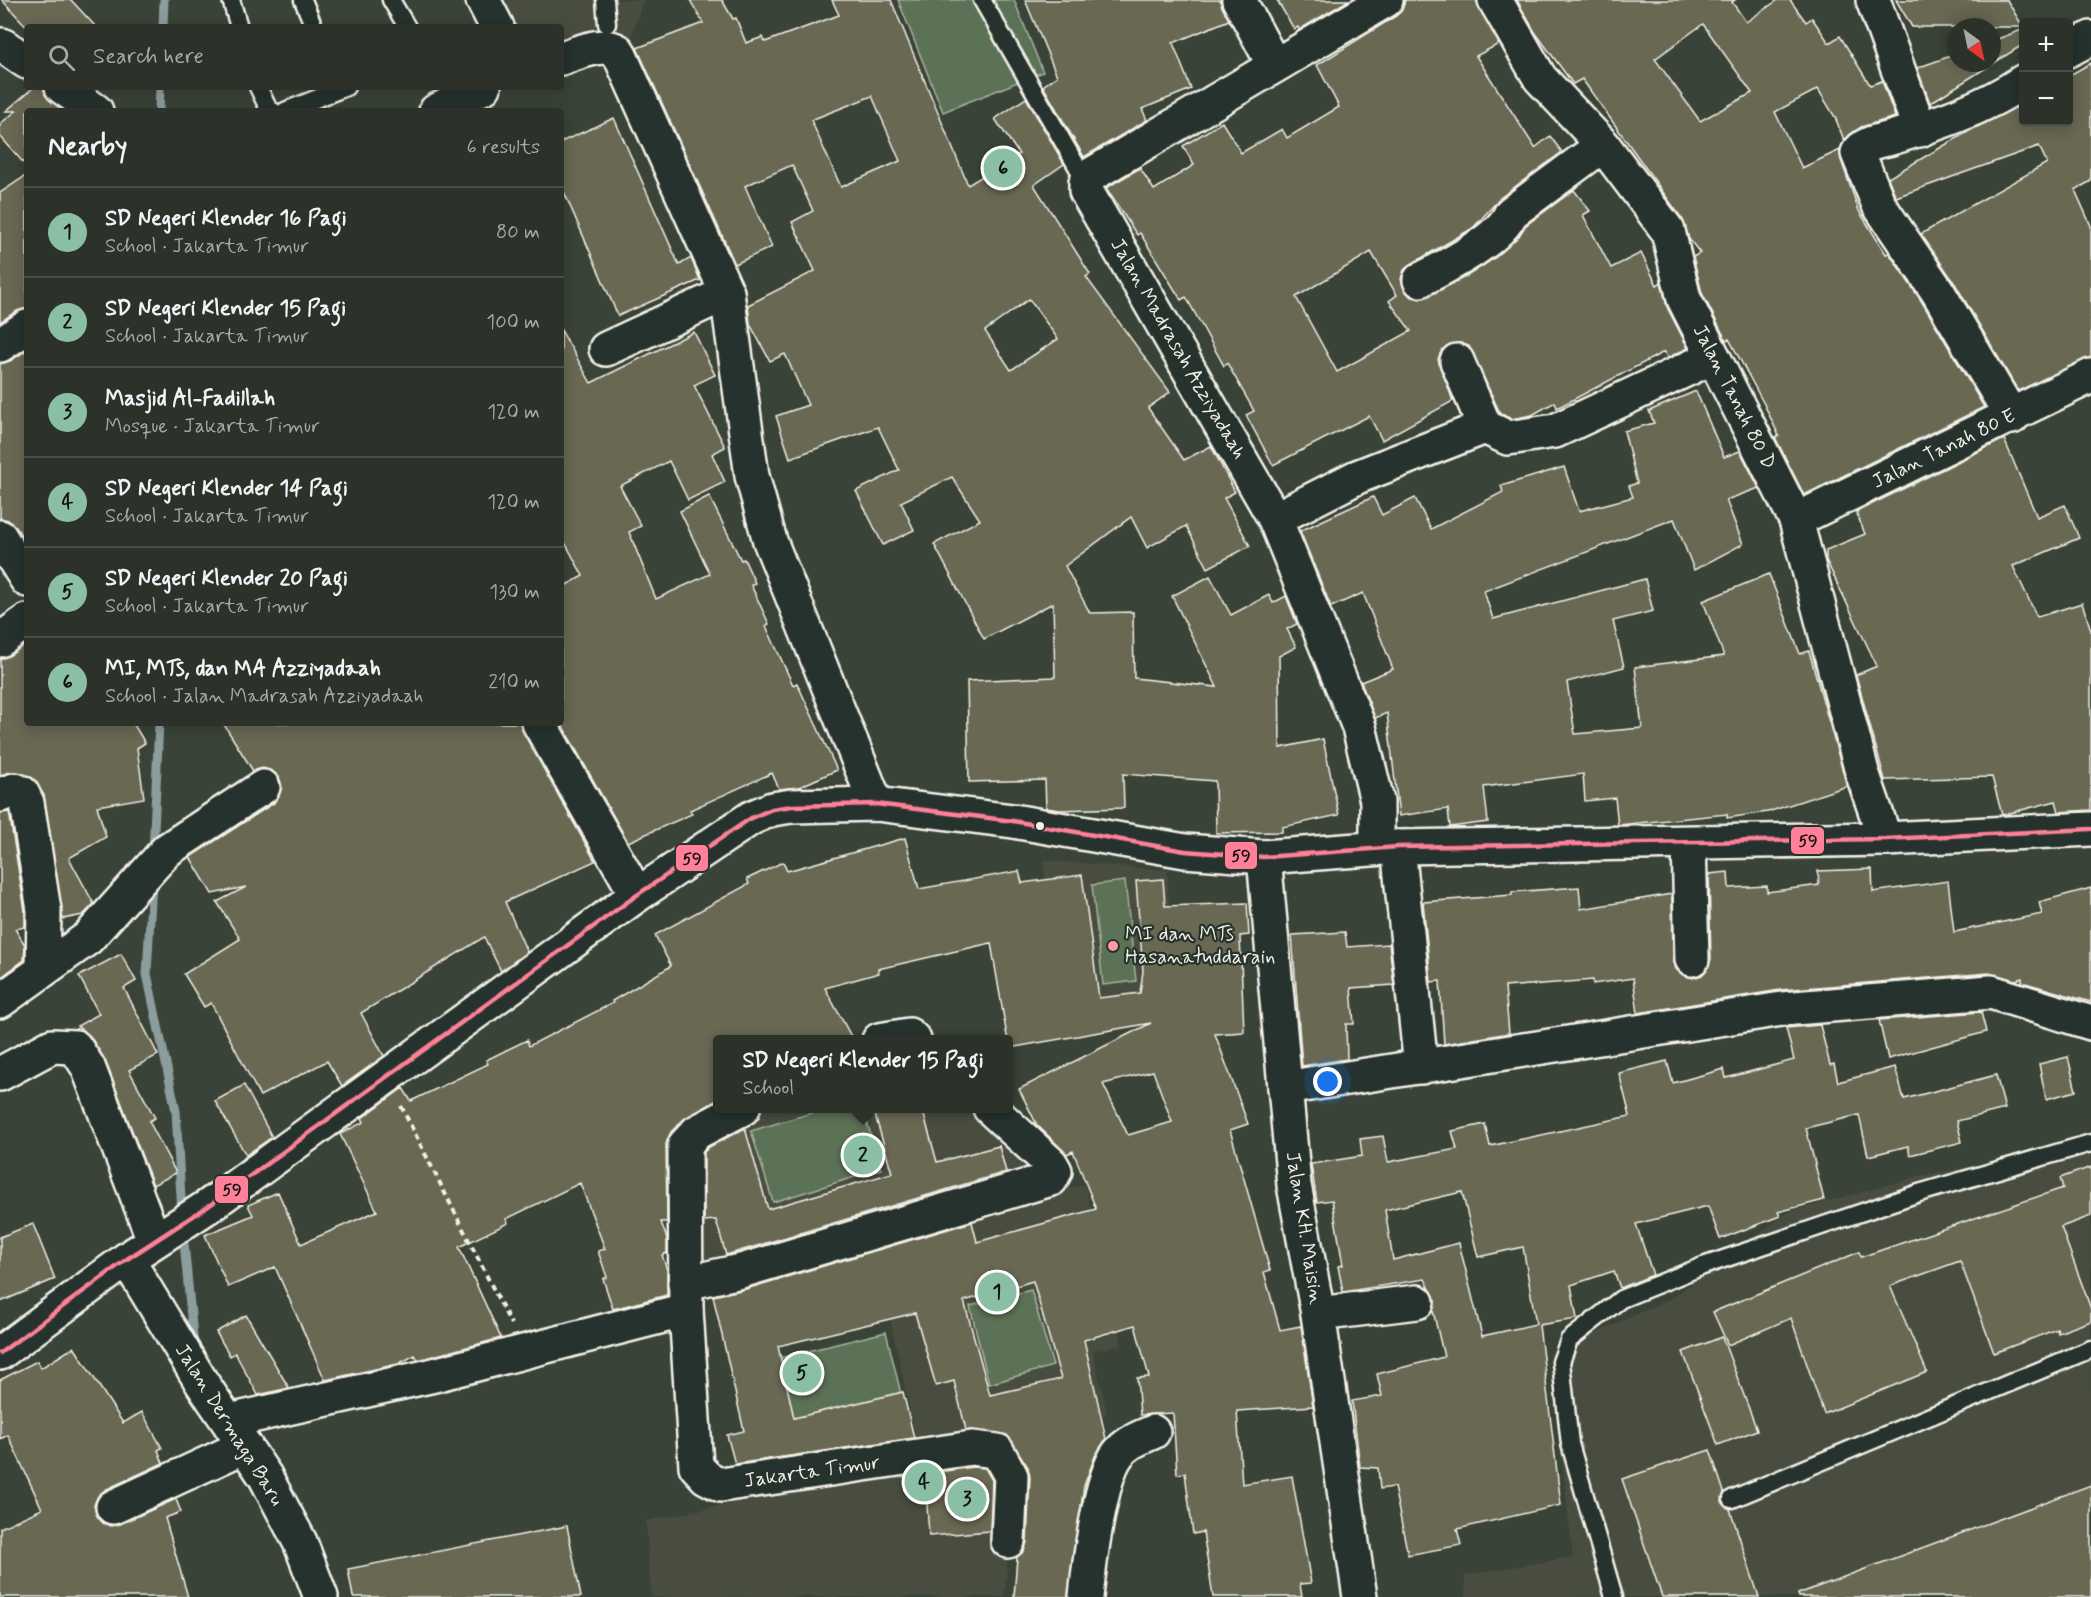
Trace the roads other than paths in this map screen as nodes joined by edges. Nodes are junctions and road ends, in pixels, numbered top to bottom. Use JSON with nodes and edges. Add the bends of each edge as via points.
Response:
{"nodes":[{"id":1,"x":231,"y":0,"type":"edge"},
{"id":2,"x":303,"y":0,"type":"edge"},
{"id":3,"x":391,"y":0,"type":"edge"},
{"id":4,"x":483,"y":0,"type":"edge"},
{"id":5,"x":605,"y":0,"type":"edge"},
{"id":6,"x":982,"y":0,"type":"edge"},
{"id":7,"x":1239,"y":0,"type":"edge"},
{"id":8,"x":1386,"y":0,"type":"edge"},
{"id":9,"x":1494,"y":0,"type":"edge"},
{"id":10,"x":1873,"y":0,"type":"edge"},
{"id":11,"x":238,"y":24,"type":"edge"},
{"id":12,"x":313,"y":24,"type":"edge"},
{"id":13,"x":405,"y":24,"type":"edge"},
{"id":14,"x":495,"y":24,"type":"edge"},
{"id":15,"x":613,"y":38,"type":"junction"},
{"id":16,"x":2091,"y":38,"type":"edge"},
{"id":17,"x":2073,"y":47,"type":"edge"},
{"id":18,"x":564,"y":57,"type":"edge"},
{"id":19,"x":1274,"y":65,"type":"junction"},
{"id":20,"x":2019,"y":84,"type":"edge"},
{"id":21,"x":66,"y":90,"type":"edge"},
{"id":22,"x":259,"y":90,"type":"edge"},
{"id":23,"x":337,"y":90,"type":"edge"},
{"id":24,"x":477,"y":90,"type":"edge"},
{"id":25,"x":92,"y":108,"type":"edge"},
{"id":26,"x":270,"y":108,"type":"edge"},
{"id":27,"x":292,"y":108,"type":"edge"},
{"id":28,"x":442,"y":108,"type":"edge"},
{"id":29,"x":1920,"y":129,"type":"junction"},
{"id":30,"x":1603,"y":145,"type":"junction"},
{"id":31,"x":1086,"y":182,"type":"junction"},
{"id":32,"x":1420,"y":280,"type":"dead end"},
{"id":33,"x":727,"y":293,"type":"junction"},
{"id":34,"x":24,"y":329,"type":"edge"},
{"id":35,"x":0,"y":345,"type":"edge"},
{"id":36,"x":606,"y":350,"type":"dead end"},
{"id":37,"x":1713,"y":357,"type":"junction"},
{"id":38,"x":1457,"y":361,"type":"dead end"},
{"id":39,"x":2091,"y":376,"type":"edge"},
{"id":40,"x":2012,"y":417,"type":"junction"},
{"id":41,"x":1485,"y":427,"type":"junction"},
{"id":42,"x":1275,"y":519,"type":"junction"},
{"id":43,"x":1796,"y":520,"type":"junction"},
{"id":44,"x":0,"y":537,"type":"edge"},
{"id":45,"x":24,"y":575,"type":"edge"},
{"id":46,"x":24,"y":623,"type":"edge"},
{"id":47,"x":0,"y":640,"type":"edge"},
{"id":48,"x":541,"y":726,"type":"edge"},
{"id":49,"x":263,"y":787,"type":"dead end"},
{"id":50,"x":0,"y":795,"type":"edge"},
{"id":51,"x":849,"y":806,"type":"junction"},
{"id":52,"x":2091,"y":829,"type":"edge"},
{"id":53,"x":1885,"y":839,"type":"junction"},
{"id":54,"x":1689,"y":843,"type":"junction"},
{"id":55,"x":1388,"y":847,"type":"junction"},
{"id":56,"x":1264,"y":857,"type":"junction"},
{"id":57,"x":637,"y":895,"type":"junction"},
{"id":58,"x":1692,"y":959,"type":"dead end"},
{"id":59,"x":43,"y":970,"type":"junction"},
{"id":60,"x":0,"y":1001,"type":"edge"},
{"id":61,"x":2091,"y":1023,"type":"edge"},
{"id":62,"x":1420,"y":1067,"type":"junction"},
{"id":63,"x":0,"y":1074,"type":"edge"},
{"id":64,"x":1285,"y":1088,"type":"junction"},
{"id":65,"x":733,"y":1113,"type":"edge"},
{"id":66,"x":995,"y":1113,"type":"edge"},
{"id":67,"x":2091,"y":1143,"type":"edge"},
{"id":68,"x":161,"y":1235,"type":"junction"},
{"id":69,"x":127,"y":1259,"type":"junction"},
{"id":70,"x":685,"y":1297,"type":"junction"},
{"id":71,"x":1417,"y":1302,"type":"dead end"},
{"id":72,"x":1318,"y":1314,"type":"junction"},
{"id":73,"x":2091,"y":1349,"type":"edge"},
{"id":74,"x":0,"y":1353,"type":"edge"},
{"id":75,"x":224,"y":1413,"type":"junction"},
{"id":76,"x":1153,"y":1432,"type":"dead end"},
{"id":77,"x":1732,"y":1499,"type":"dead end"},
{"id":78,"x":114,"y":1507,"type":"dead end"},
{"id":79,"x":1008,"y":1541,"type":"dead end"},
{"id":80,"x":321,"y":1597,"type":"edge"},
{"id":81,"x":1086,"y":1597,"type":"edge"},
{"id":82,"x":1360,"y":1597,"type":"edge"},
{"id":83,"x":1614,"y":1597,"type":"edge"}],
"edges":[{"from":1,"to":11,"type":"lane"},
{"from":2,"to":12,"type":"lane"},
{"from":3,"to":13,"type":"lane"},
{"from":4,"to":14,"type":"street"},
{"from":5,"to":15,"type":"lane"},
{"from":6,"to":31,"type":"lane"},
{"from":7,"to":19,"type":"street"},
{"from":8,"to":19,"type":"street"},
{"from":9,"to":30,"type":"street","name":"Jalan Tanah 80 D","via":[[1540,78]]},
{"from":10,"to":29,"type":"street"},
{"from":15,"to":18,"type":"street","via":[[610,46]]},
{"from":15,"to":33,"type":"street"},
{"from":16,"to":17,"type":"street"},
{"from":19,"to":31,"type":"street","via":[[1090,175]]},
{"from":20,"to":29,"type":"street","via":[[1998,98]]},
{"from":21,"to":25,"type":"street"},
{"from":22,"to":26,"type":"lane"},
{"from":23,"to":27,"type":"lane"},
{"from":24,"to":28,"type":"street"},
{"from":29,"to":40,"type":"street","via":[[1865,146],[1858,153],[1880,205],[1938,292]]},
{"from":30,"to":32,"type":"street","via":[[1511,213],[1505,224],[1465,256]]},
{"from":30,"to":37,"type":"street","name":"Jalan Tanah 80 D","via":[[1668,231],[1684,299]]},
{"from":31,"to":42,"type":"street","name":"Jalan Madrasah Azziyadaah","via":[[1086,191]]},
{"from":33,"to":36,"type":"street"},
{"from":33,"to":51,"type":"street","via":[[752,476]]},
{"from":34,"to":35,"type":"street"},
{"from":37,"to":41,"type":"street","via":[[1555,431],[1508,438]]},
{"from":37,"to":43,"type":"street","name":"Jalan Tanah 80 D"},
{"from":38,"to":41,"type":"street"},
{"from":39,"to":40,"type":"street","name":"Jalan Tanah 80 E"},
{"from":40,"to":43,"type":"street","name":"Jalan Tanah 80 E"},
{"from":41,"to":42,"type":"street","via":[[1357,477]]},
{"from":42,"to":55,"type":"street","name":"Jalan Madrasah Azziyadaah","via":[[1359,727]]},
{"from":43,"to":53,"type":"street","name":"Jalan Tanah 80 D","via":[[1862,772]]},
{"from":44,"to":45,"type":"street"},
{"from":46,"to":47,"type":"street"},
{"from":48,"to":57,"type":"street"},
{"from":49,"to":59,"type":"street","via":[[166,850],[88,938]]},
{"from":50,"to":59,"type":"street","via":[[15,790],[22,793],[27,803],[44,910]]},
{"from":51,"to":56,"type":"street","via":[[1013,821],[1185,851]]},
{"from":51,"to":57,"type":"street","via":[[772,809],[751,818]]},
{"from":52,"to":53,"type":"street"},
{"from":53,"to":54,"type":"street"},
{"from":54,"to":55,"type":"street"},
{"from":54,"to":58,"type":"street"},
{"from":55,"to":56,"type":"street"},
{"from":55,"to":62,"type":"street","name":"Jalan Madrasah Azziyadaah"},
{"from":56,"to":64,"type":"street","name":"Jalan KH. Maisin"},
{"from":57,"to":68,"type":"street","via":[[210,1204]]},
{"from":59,"to":60,"type":"street"},
{"from":61,"to":62,"type":"street","via":[[1990,992],[1782,1009]]},
{"from":62,"to":64,"type":"street"},
{"from":63,"to":68,"type":"street","via":[[52,1046],[75,1047],[88,1067]]},
{"from":64,"to":72,"type":"street","name":"Jalan KH. Maisin","via":[[1294,1185]]},
{"from":65,"to":70,"type":"street","name":"Jakarta Timur","via":[[697,1132],[685,1145]]},
{"from":66,"to":70,"type":"street","via":[[1051,1164],[1055,1175],[1051,1179],[741,1271]]},
{"from":67,"to":83,"type":"lane","via":[[1919,1193],[1703,1266],[1621,1299],[1569,1340],[1561,1362],[1570,1444]]},
{"from":68,"to":69,"type":"street"},
{"from":69,"to":74,"type":"street"},
{"from":69,"to":75,"type":"street","name":"Jalan Dermaga Baru"},
{"from":70,"to":75,"type":"street","via":[[524,1352]]},
{"from":70,"to":79,"type":"street","name":"Jakarta Timur","via":[[696,1466],[706,1478],[721,1485],[987,1448],[997,1451],[1011,1476]]},
{"from":71,"to":72,"type":"street"},
{"from":72,"to":82,"type":"street","name":"Jalan KH. Maisin"},
{"from":73,"to":77,"type":"lane"},
{"from":75,"to":78,"type":"street"},
{"from":75,"to":80,"type":"street","name":"Jalan Dermaga Baru","via":[[265,1476],[300,1542]]},
{"from":76,"to":81,"type":"street","via":[[1129,1443],[1117,1455],[1107,1475]]}]}
